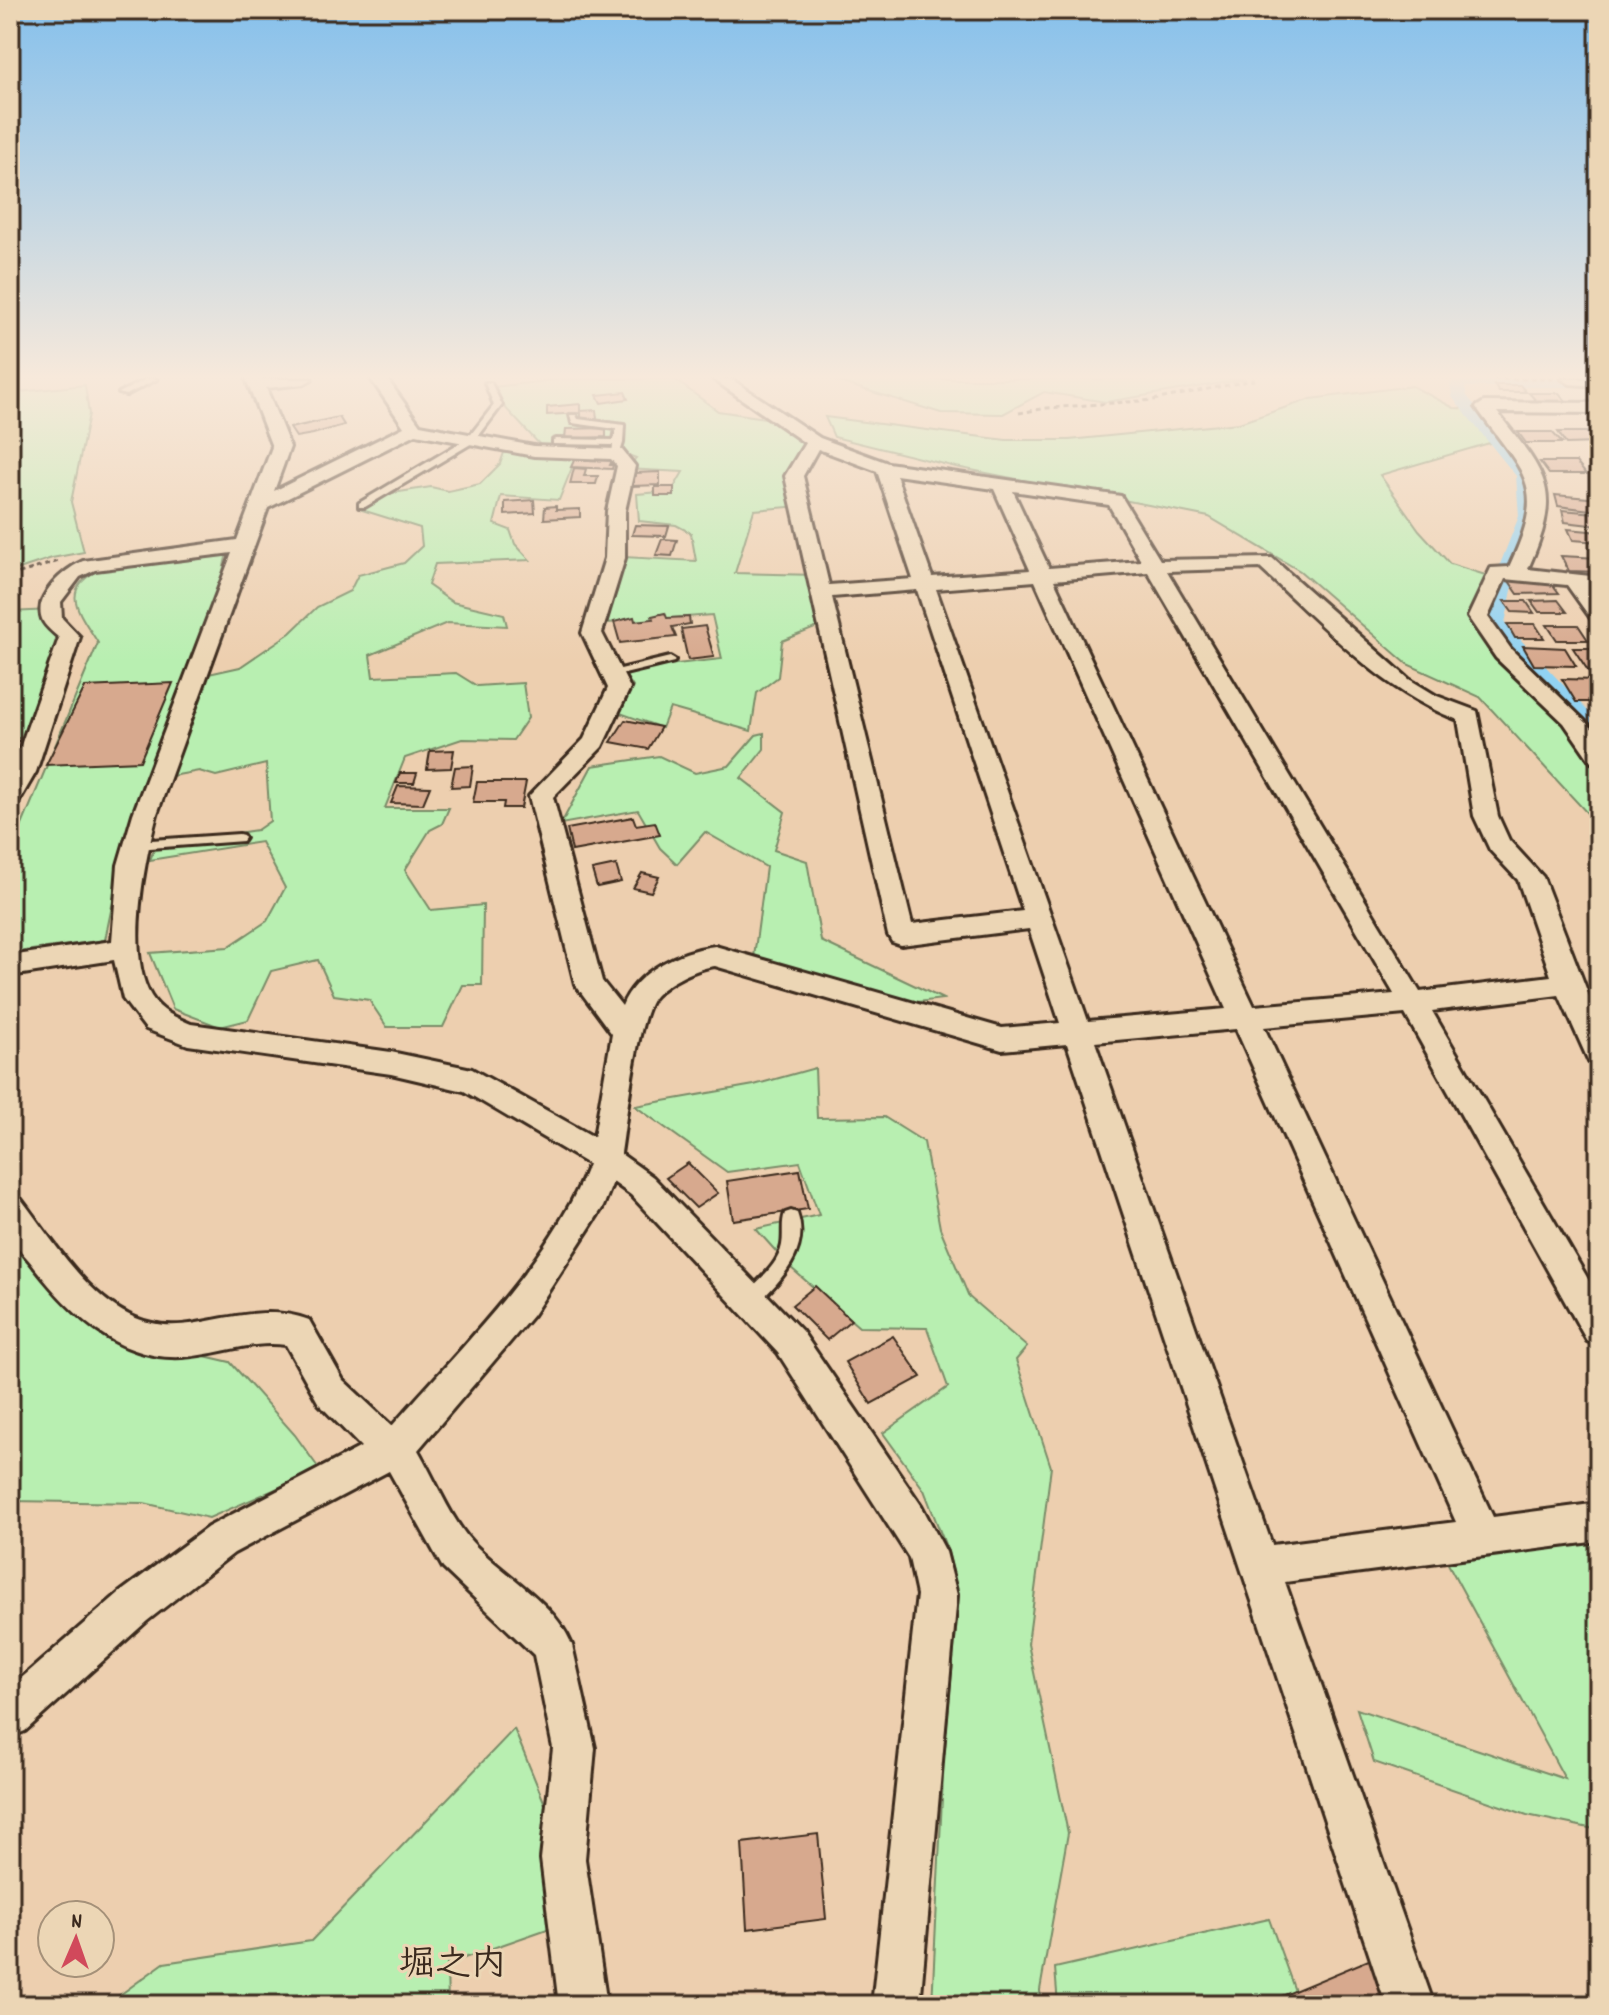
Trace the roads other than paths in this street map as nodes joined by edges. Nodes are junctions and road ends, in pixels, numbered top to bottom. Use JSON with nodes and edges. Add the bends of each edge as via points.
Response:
{"nodes":[{"id":1,"x":271,"y":473,"type":"edge"},
{"id":2,"x":324,"y":473,"type":"edge"},
{"id":3,"x":416,"y":473,"type":"edge"},
{"id":4,"x":624,"y":473,"type":"edge"},
{"id":5,"x":796,"y":473,"type":"edge"},
{"id":6,"x":887,"y":473,"type":"edge"},
{"id":7,"x":919,"y":473,"type":"edge"},
{"id":8,"x":1530,"y":473,"type":"edge"},
{"id":9,"x":1001,"y":485,"type":"junction"},
{"id":10,"x":259,"y":505,"type":"junction"},
{"id":11,"x":362,"y":505,"type":"dead end"},
{"id":12,"x":246,"y":545,"type":"junction"},
{"id":13,"x":1151,"y":566,"type":"junction"},
{"id":14,"x":1041,"y":574,"type":"junction"},
{"id":15,"x":1516,"y":574,"type":"junction"},
{"id":16,"x":1574,"y":581,"type":"junction"},
{"id":17,"x":924,"y":583,"type":"junction"},
{"id":18,"x":1599,"y":583,"type":"edge"},
{"id":19,"x":821,"y":592,"type":"junction"},
{"id":20,"x":1599,"y":616,"type":"edge"},
{"id":21,"x":670,"y":660,"type":"dead end"},
{"id":22,"x":612,"y":674,"type":"junction"},
{"id":23,"x":1599,"y":757,"type":"edge"},
{"id":24,"x":10,"y":798,"type":"edge"},
{"id":25,"x":239,"y":838,"type":"dead end"},
{"id":26,"x":137,"y":845,"type":"junction"},
{"id":27,"x":1039,"y":918,"type":"junction"},
{"id":28,"x":125,"y":949,"type":"junction"},
{"id":29,"x":10,"y":966,"type":"edge"},
{"id":30,"x":1568,"y":984,"type":"junction"},
{"id":31,"x":1413,"y":1003,"type":"junction"},
{"id":32,"x":1247,"y":1017,"type":"junction"},
{"id":33,"x":627,"y":1032,"type":"junction"},
{"id":34,"x":1080,"y":1034,"type":"junction"},
{"id":35,"x":1599,"y":1054,"type":"edge"},
{"id":36,"x":605,"y":1159,"type":"junction"},
{"id":37,"x":10,"y":1209,"type":"edge"},
{"id":38,"x":791,"y":1218,"type":"dead end"},
{"id":39,"x":750,"y":1300,"type":"junction"},
{"id":40,"x":1599,"y":1330,"type":"edge"},
{"id":41,"x":396,"y":1448,"type":"junction"},
{"id":42,"x":1599,"y":1522,"type":"edge"},
{"id":43,"x":1482,"y":1536,"type":"junction"},
{"id":44,"x":1261,"y":1566,"type":"junction"},
{"id":45,"x":10,"y":1716,"type":"edge"},
{"id":46,"x":583,"y":2005,"type":"edge"},
{"id":47,"x":896,"y":2005,"type":"edge"},
{"id":48,"x":1410,"y":2005,"type":"edge"}],
"edges":[{"from":1,"to":10,"type":"street"},
{"from":2,"to":10,"type":"street"},
{"from":3,"to":11,"type":"lane"},
{"from":4,"to":22,"type":"street","via":[[616,511],[615,558],[592,633]]},
{"from":5,"to":19,"type":"street"},
{"from":6,"to":17,"type":"street"},
{"from":7,"to":9,"type":"street"},
{"from":8,"to":15,"type":"street","via":[[1539,520]]},
{"from":9,"to":13,"type":"street","via":[[1115,500]]},
{"from":9,"to":14,"type":"street"},
{"from":10,"to":12,"type":"street"},
{"from":12,"to":24,"type":"street","via":[[108,561],[73,573],[51,602],[52,619],[70,637],[24,772]]},
{"from":12,"to":26,"type":"street"},
{"from":13,"to":14,"type":"street"},
{"from":13,"to":30,"type":"street","via":[[1265,562],[1401,684],[1469,716],[1486,816],[1499,844],[1530,877]]},
{"from":13,"to":31,"type":"street"},
{"from":14,"to":17,"type":"street"},
{"from":14,"to":32,"type":"street"},
{"from":15,"to":16,"type":"street"},
{"from":15,"to":23,"type":"street","via":[[1498,572],[1478,617],[1502,652],[1575,719]]},
{"from":16,"to":18,"type":"street"},
{"from":16,"to":20,"type":"street"},
{"from":17,"to":19,"type":"street"},
{"from":17,"to":27,"type":"street"},
{"from":19,"to":27,"type":"street","via":[[901,935]]},
{"from":21,"to":22,"type":"lane"},
{"from":22,"to":33,"type":"street","via":[[619,688],[594,742],[541,796],[589,984]]},
{"from":25,"to":26,"type":"lane"},
{"from":26,"to":28,"type":"street"},
{"from":27,"to":34,"type":"street"},
{"from":28,"to":29,"type":"street"},
{"from":28,"to":36,"type":"street","via":[[137,999],[156,1021],[188,1034],[391,1063],[472,1081]]},
{"from":30,"to":31,"type":"street"},
{"from":30,"to":35,"type":"street"},
{"from":31,"to":32,"type":"street"},
{"from":31,"to":40,"type":"street"},
{"from":32,"to":34,"type":"street"},
{"from":32,"to":43,"type":"street"},
{"from":33,"to":34,"type":"street","via":[[642,991],[694,959],[715,956],[1002,1039]]},
{"from":33,"to":36,"type":"street"},
{"from":34,"to":44,"type":"street"},
{"from":36,"to":39,"type":"street","via":[[642,1186]]},
{"from":36,"to":41,"type":"street","via":[[592,1197],[521,1304]]},
{"from":37,"to":41,"type":"street","via":[[70,1286],[124,1333],[179,1341],[273,1325],[297,1331],[331,1392],[374,1435]]},
{"from":38,"to":39,"type":"lane","via":[[793,1245],[783,1266]]},
{"from":39,"to":47,"type":"street","via":[[790,1342],[908,1518],[927,1552],[937,1595]]},
{"from":41,"to":45,"type":"street","via":[[221,1540],[133,1607]]},
{"from":41,"to":46,"type":"street","via":[[457,1554],[552,1645],[574,1748],[563,1859]]},
{"from":42,"to":43,"type":"street"},
{"from":43,"to":44,"type":"street"},
{"from":44,"to":48,"type":"street"}]}
